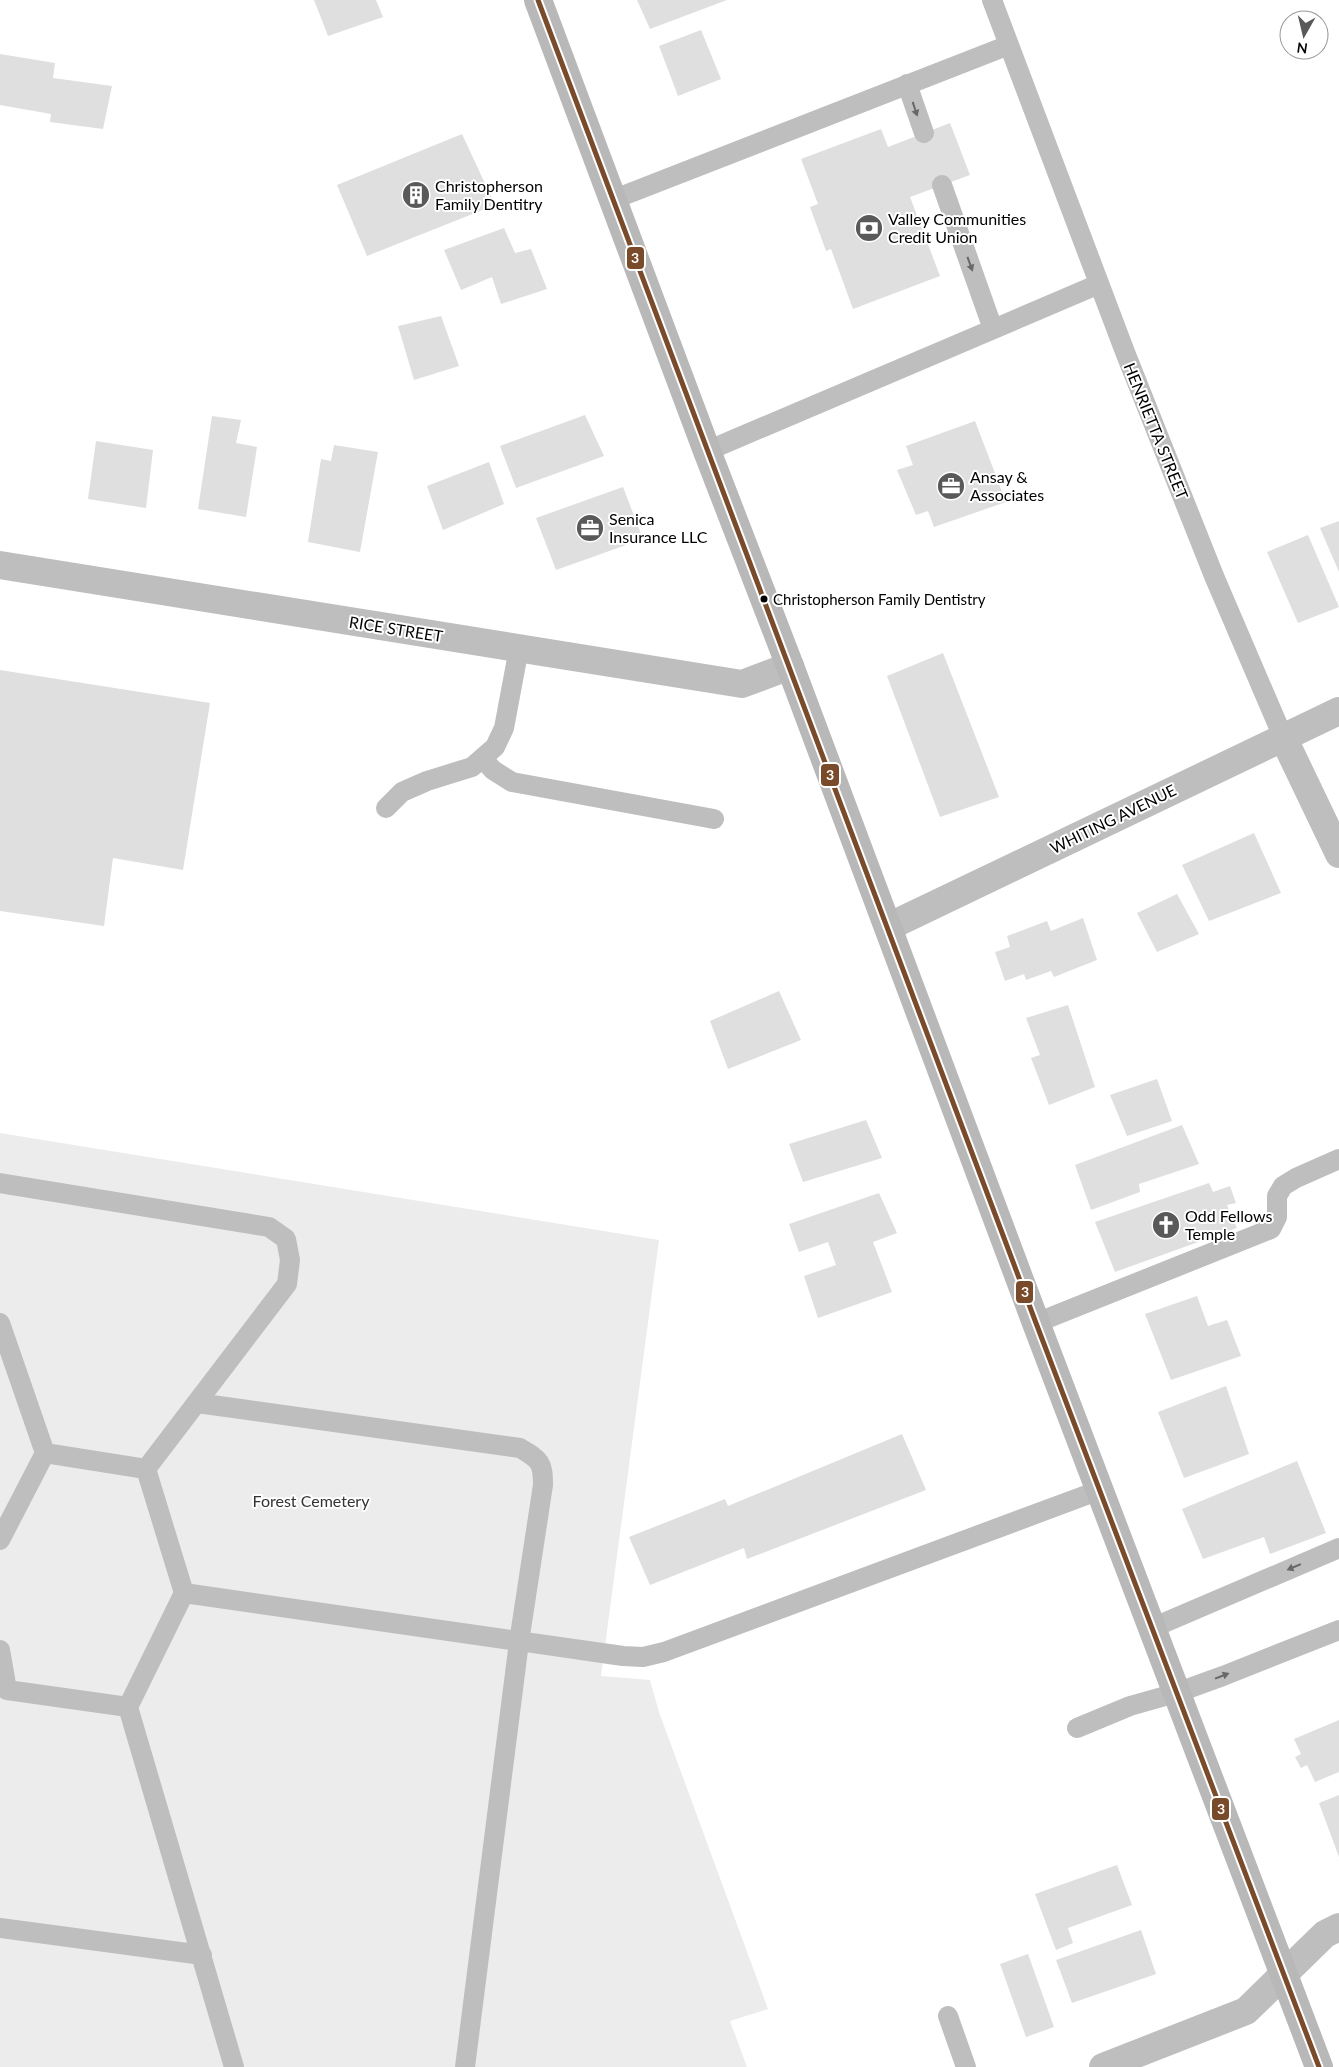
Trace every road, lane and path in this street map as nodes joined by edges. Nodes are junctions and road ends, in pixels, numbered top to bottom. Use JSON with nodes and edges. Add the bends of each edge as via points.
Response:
{"nodes":[{"id":1,"x":538,"y":0,"type":"edge"},
{"id":2,"x":992,"y":0,"type":"edge"},
{"id":3,"x":1009,"y":45,"type":"junction"},
{"id":4,"x":907,"y":84,"type":"junction"},
{"id":5,"x":924,"y":133,"type":"dead end"},
{"id":6,"x":942,"y":185,"type":"dead end"},
{"id":7,"x":612,"y":200,"type":"junction"},
{"id":8,"x":1099,"y":284,"type":"junction"},
{"id":9,"x":993,"y":329,"type":"junction"},
{"id":10,"x":707,"y":451,"type":"junction"},
{"id":11,"x":0,"y":565,"type":"edge"},
{"id":12,"x":519,"y":648,"type":"junction"},
{"id":13,"x":790,"y":666,"type":"junction"},
{"id":14,"x":1339,"y":711,"type":"edge"},
{"id":15,"x":1283,"y":737,"type":"junction"},
{"id":16,"x":483,"y":760,"type":"junction"},
{"id":17,"x":386,"y":808,"type":"dead end"},
{"id":18,"x":714,"y":819,"type":"dead end"},
{"id":19,"x":1339,"y":854,"type":"edge"},
{"id":20,"x":888,"y":927,"type":"junction"},
{"id":21,"x":1339,"y":1159,"type":"edge"},
{"id":22,"x":0,"y":1183,"type":"edge"},
{"id":23,"x":0,"y":1323,"type":"edge"},
{"id":24,"x":1036,"y":1323,"type":"junction"},
{"id":25,"x":8,"y":1369,"type":"edge"},
{"id":26,"x":197,"y":1403,"type":"junction"},
{"id":27,"x":45,"y":1453,"type":"junction"},
{"id":28,"x":146,"y":1469,"type":"junction"},
{"id":29,"x":1100,"y":1490,"type":"junction"},
{"id":30,"x":0,"y":1540,"type":"edge"},
{"id":31,"x":1339,"y":1548,"type":"edge"},
{"id":32,"x":184,"y":1594,"type":"junction"},
{"id":33,"x":1152,"y":1628,"type":"junction"},
{"id":34,"x":1339,"y":1630,"type":"edge"},
{"id":35,"x":519,"y":1642,"type":"junction"},
{"id":36,"x":0,"y":1650,"type":"edge"},
{"id":37,"x":1176,"y":1693,"type":"junction"},
{"id":38,"x":3,"y":1696,"type":"edge"},
{"id":39,"x":128,"y":1708,"type":"junction"},
{"id":40,"x":1077,"y":1728,"type":"dead end"},
{"id":41,"x":1339,"y":1927,"type":"edge"},
{"id":42,"x":0,"y":1928,"type":"edge"},
{"id":43,"x":202,"y":1955,"type":"junction"},
{"id":44,"x":1284,"y":1974,"type":"junction"},
{"id":45,"x":948,"y":2016,"type":"dead end"},
{"id":46,"x":234,"y":2067,"type":"edge"},
{"id":47,"x":466,"y":2067,"type":"edge"},
{"id":48,"x":966,"y":2067,"type":"edge"},
{"id":49,"x":1103,"y":2067,"type":"edge"},
{"id":50,"x":1319,"y":2067,"type":"edge"}],
"edges":[{"from":1,"to":7,"type":"main road"},
{"from":2,"to":3,"type":"lane","name":"HENRIETTA STREET"},
{"from":3,"to":4,"type":"lane"},
{"from":3,"to":8,"type":"lane","name":"HENRIETTA STREET"},
{"from":4,"to":5,"type":"lane","one_way":true},
{"from":4,"to":7,"type":"lane"},
{"from":6,"to":9,"type":"lane","one_way":true},
{"from":7,"to":10,"type":"main road"},
{"from":8,"to":9,"type":"lane"},
{"from":8,"to":15,"type":"lane","name":"HENRIETTA STREET","via":[[1214,576]]},
{"from":9,"to":10,"type":"lane"},
{"from":10,"to":13,"type":"main road"},
{"from":11,"to":12,"type":"street","name":"RICE STREET"},
{"from":12,"to":13,"type":"street","name":"RICE STREET","via":[[742,684]]},
{"from":12,"to":16,"type":"lane","via":[[504,728],[495,747]]},
{"from":13,"to":20,"type":"main road"},
{"from":14,"to":15,"type":"street","name":"WHITING AVENUE"},
{"from":15,"to":19,"type":"street","name":"HENRIETTA STREET"},
{"from":15,"to":20,"type":"street","name":"WHITING AVENUE"},
{"from":16,"to":17,"type":"lane","via":[[402,792]]},
{"from":16,"to":18,"type":"lane","via":[[512,782]]},
{"from":20,"to":24,"type":"main road"},
{"from":21,"to":24,"type":"lane","via":[[1283,1186],[1277,1196],[1277,1216],[1271,1229]]},
{"from":22,"to":26,"type":"lane","via":[[269,1227],[286,1238],[290,1260],[287,1284]]},
{"from":23,"to":25,"type":"lane"},
{"from":24,"to":29,"type":"main road"},
{"from":25,"to":27,"type":"lane"},
{"from":26,"to":28,"type":"lane"},
{"from":26,"to":35,"type":"lane","via":[[520,1448],[534,1456],[543,1468],[543,1485]]},
{"from":27,"to":28,"type":"lane"},
{"from":27,"to":30,"type":"lane"},
{"from":28,"to":32,"type":"lane"},
{"from":29,"to":33,"type":"main road"},
{"from":29,"to":35,"type":"lane","via":[[643,1657]]},
{"from":31,"to":33,"type":"lane","one_way":true},
{"from":32,"to":35,"type":"lane"},
{"from":32,"to":39,"type":"lane"},
{"from":33,"to":37,"type":"main road"},
{"from":37,"to":34,"type":"lane","one_way":true},
{"from":35,"to":47,"type":"lane"},
{"from":36,"to":38,"type":"lane"},
{"from":37,"to":40,"type":"lane","via":[[1130,1706]]},
{"from":37,"to":44,"type":"main road"},
{"from":38,"to":39,"type":"lane"},
{"from":39,"to":43,"type":"lane"},
{"from":41,"to":44,"type":"street","via":[[1325,1934]]},
{"from":42,"to":43,"type":"lane"},
{"from":43,"to":46,"type":"lane"},
{"from":44,"to":49,"type":"street","via":[[1246,2011]]},
{"from":44,"to":50,"type":"main road"},
{"from":45,"to":48,"type":"lane"}]}
